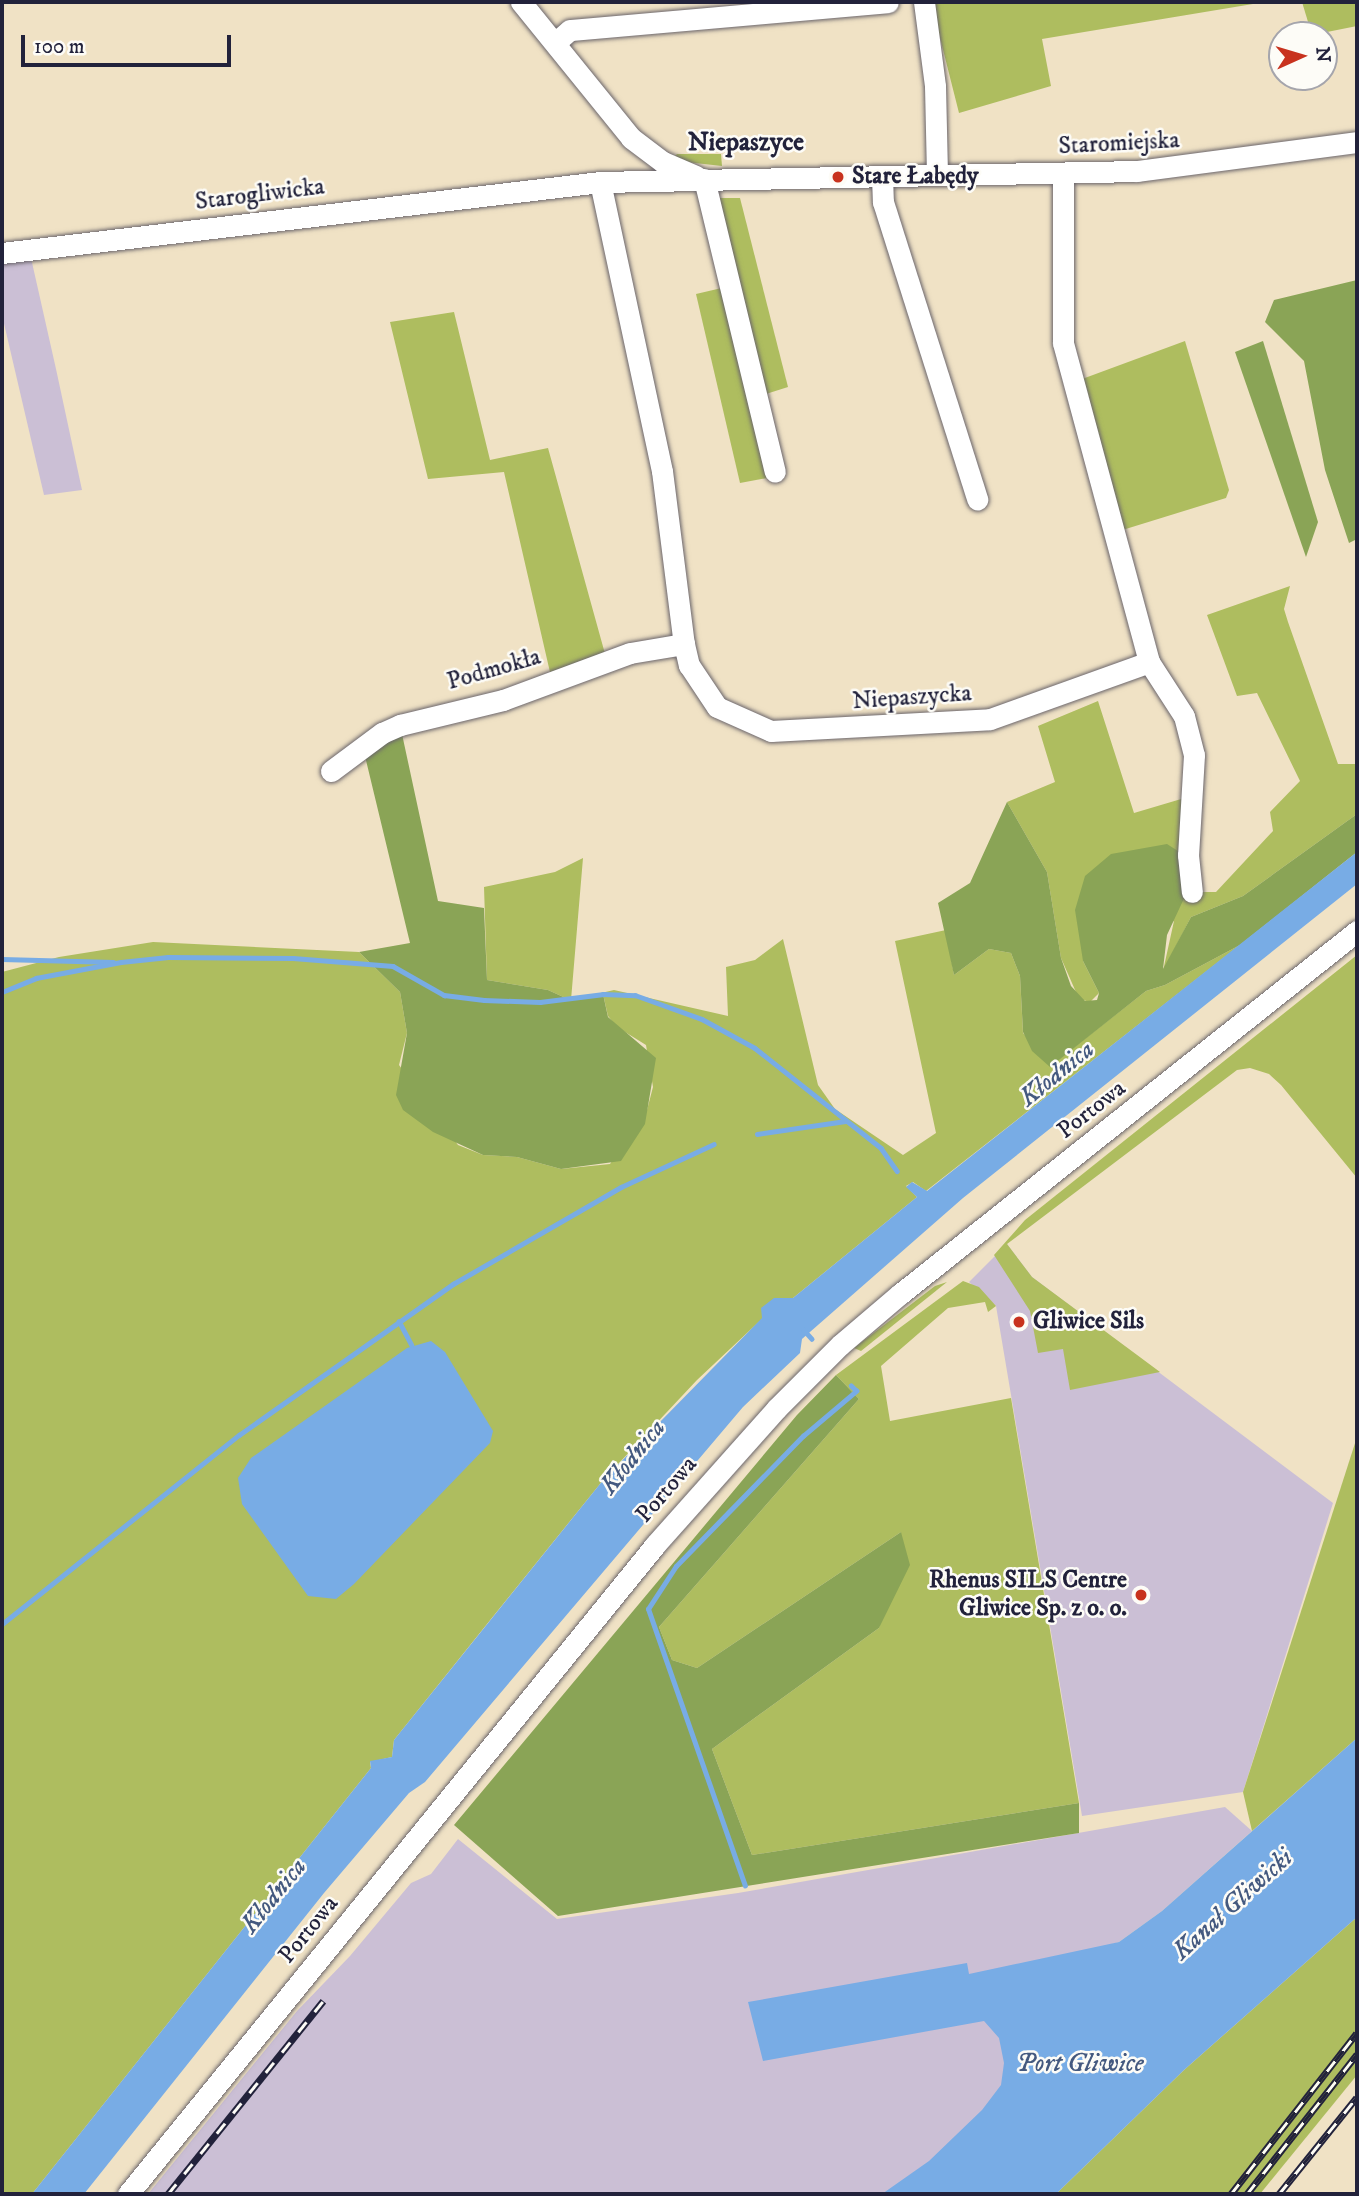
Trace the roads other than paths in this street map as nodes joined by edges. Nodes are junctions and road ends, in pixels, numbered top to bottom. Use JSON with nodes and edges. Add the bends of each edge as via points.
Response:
{"nodes":[{"id":1,"x":521,"y":2,"type":"edge"},
{"id":2,"x":888,"y":2,"type":"edge"},
{"id":3,"x":924,"y":2,"type":"edge"},
{"id":4,"x":556,"y":42,"type":"junction"},
{"id":5,"x":635,"y":141,"type":"junction"},
{"id":6,"x":1357,"y":142,"type":"edge"},
{"id":7,"x":1063,"y":174,"type":"junction"},
{"id":8,"x":937,"y":175,"type":"junction"},
{"id":9,"x":882,"y":176,"type":"junction"},
{"id":10,"x":704,"y":179,"type":"junction"},
{"id":11,"x":633,"y":181,"type":"junction"},
{"id":12,"x":600,"y":182,"type":"junction"},
{"id":13,"x":524,"y":190,"type":"joint"},
{"id":14,"x":2,"y":253,"type":"edge"},
{"id":15,"x":775,"y":472,"type":"dead end"},
{"id":16,"x":976,"y":499,"type":"dead end"},
{"id":17,"x":684,"y":644,"type":"junction"},
{"id":18,"x":1149,"y":662,"type":"junction"},
{"id":19,"x":331,"y":771,"type":"dead end"},
{"id":20,"x":1192,"y":892,"type":"dead end"},
{"id":21,"x":1357,"y":931,"type":"edge"},
{"id":22,"x":128,"y":2194,"type":"edge"}],
"edges":[{"from":1,"to":4,"type":"street"},
{"from":2,"to":4,"type":"street","via":[[570,30]]},
{"from":3,"to":8,"type":"street","via":[[934,86]]},
{"from":4,"to":5,"type":"street"},
{"from":5,"to":10,"type":"street","via":[[663,162]]},
{"from":5,"to":11,"type":"street","via":[[643,163]]},
{"from":6,"to":7,"type":"street","name":"Staromiejska","via":[[1207,165]]},
{"from":7,"to":8,"type":"street","name":"Staromiejska"},
{"from":7,"to":18,"type":"street","via":[[1063,343]]},
{"from":8,"to":9,"type":"street","name":"Staromiejska"},
{"from":9,"to":10,"type":"street","name":"Staromiejska"},
{"from":9,"to":16,"type":"street","via":[[886,211]]},
{"from":10,"to":11,"type":"street","name":"Staromiejska"},
{"from":10,"to":15,"type":"street"},
{"from":11,"to":12,"type":"street","name":"Staromiejska"},
{"from":12,"to":13,"type":"street","name":"Staromiejska"},
{"from":12,"to":17,"type":"street","name":"Niepaszycka","via":[[662,471]]},
{"from":13,"to":14,"type":"street","name":"Starogliwicka"},
{"from":17,"to":18,"type":"street","name":"Niepaszycka","via":[[689,666],[717,707],[771,731],[990,719]]},
{"from":17,"to":19,"type":"street","name":"Podmokła","via":[[630,653],[503,700],[400,725]]},
{"from":18,"to":20,"type":"street","via":[[1184,716],[1194,755],[1188,855]]},
{"from":21,"to":22,"type":"street","name":"Portowa","via":[[900,1294],[776,1409],[655,1545]]}]}
